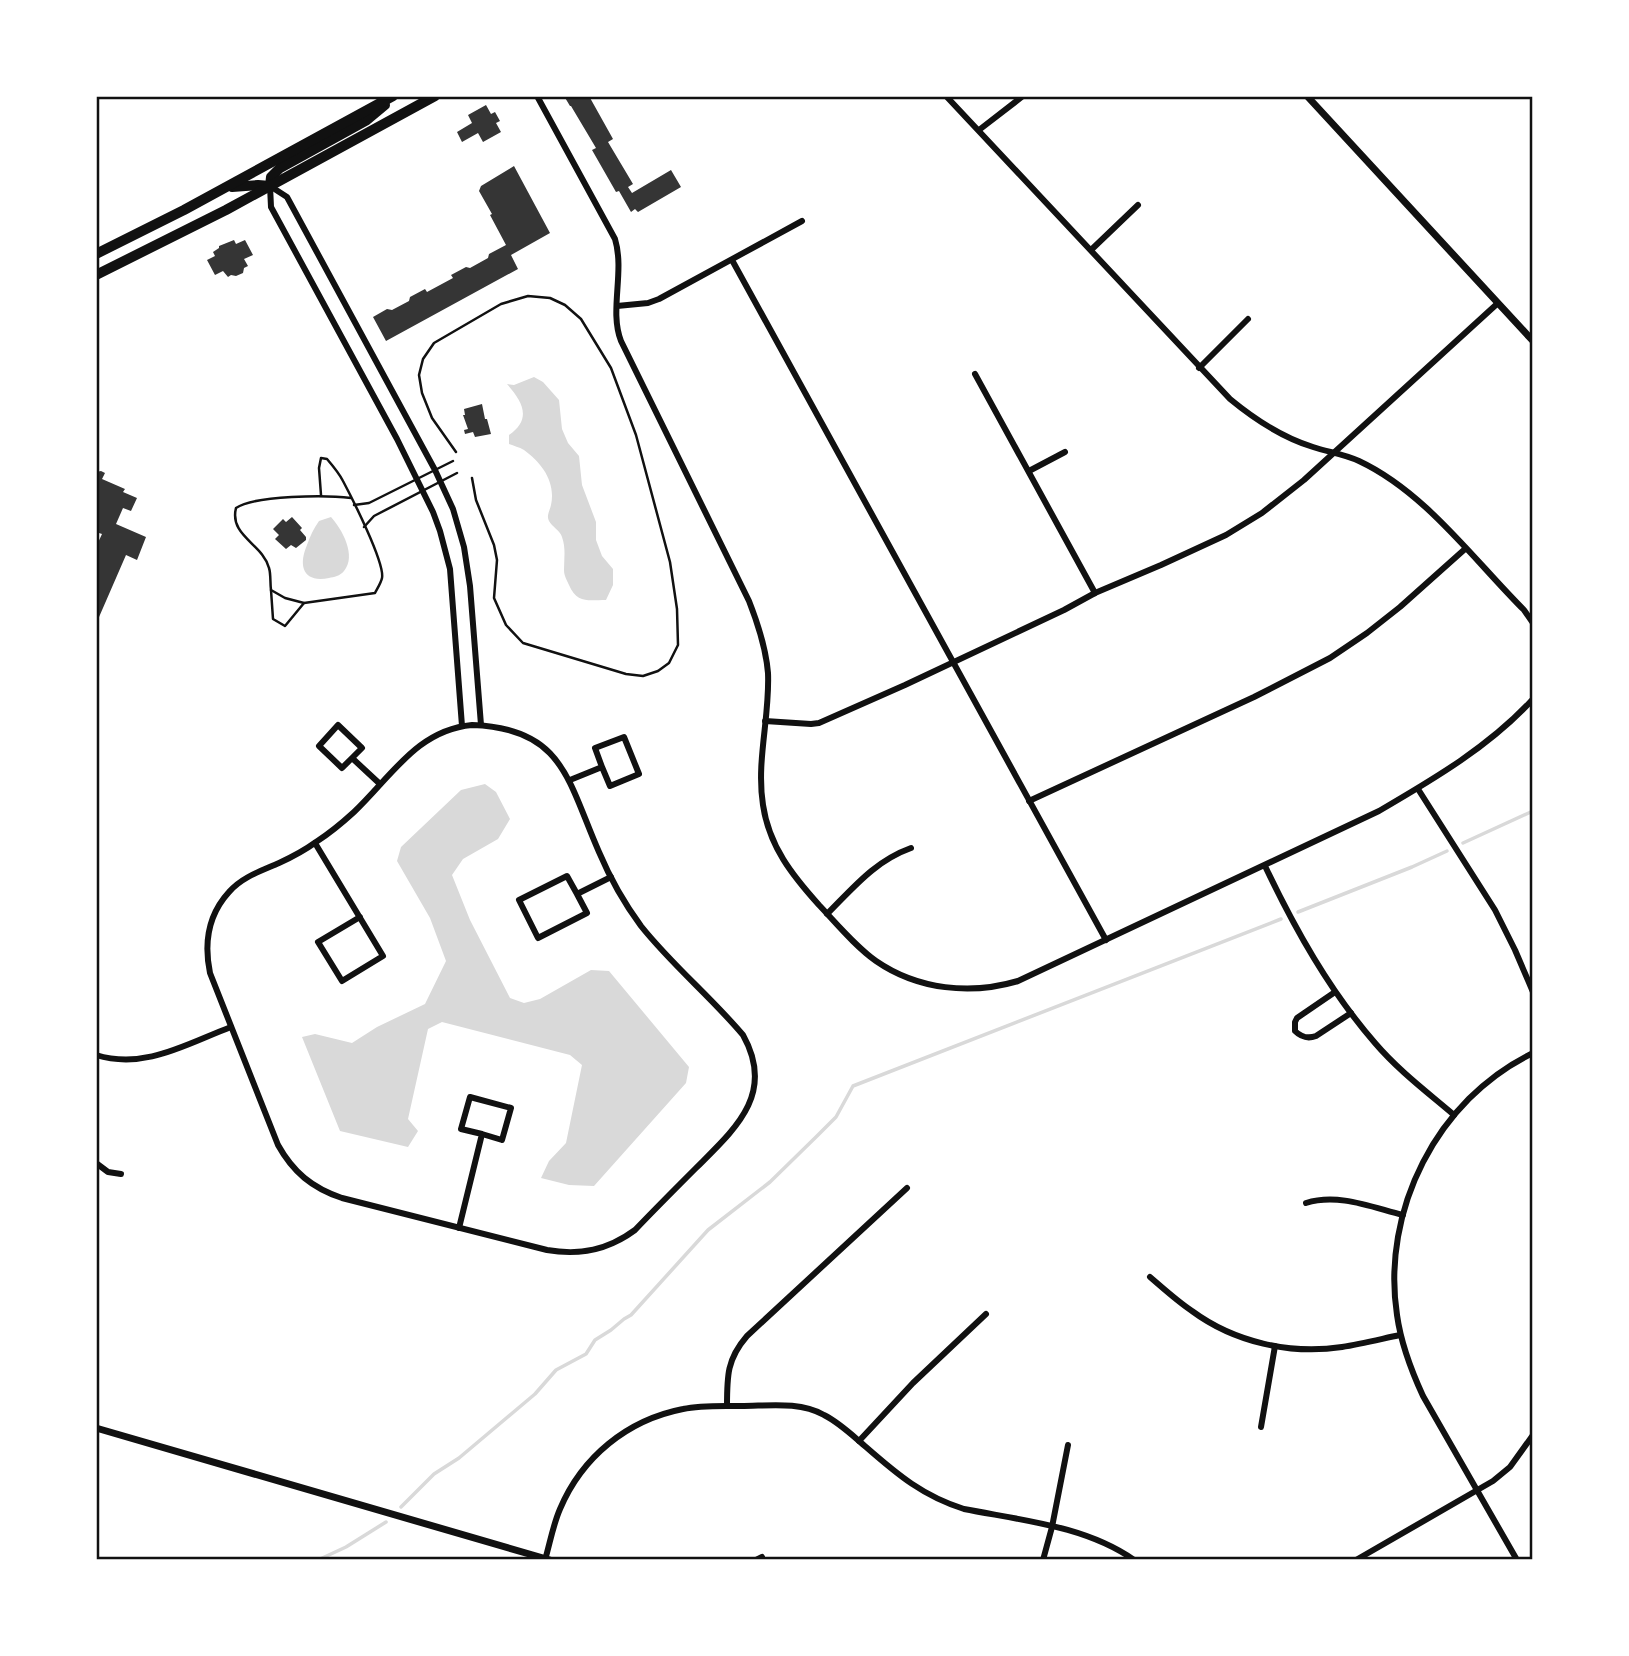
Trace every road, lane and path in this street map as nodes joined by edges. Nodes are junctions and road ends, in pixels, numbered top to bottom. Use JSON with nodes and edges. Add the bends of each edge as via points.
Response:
{"nodes":[{"id":1,"x":395,"y":96,"type":"edge"},
{"id":2,"x":435,"y":96,"type":"edge"},
{"id":3,"x":537,"y":96,"type":"edge"},
{"id":4,"x":946,"y":96,"type":"edge"},
{"id":5,"x":1023,"y":96,"type":"edge"},
{"id":6,"x":1307,"y":96,"type":"edge"},
{"id":7,"x":979,"y":130,"type":"junction"},
{"id":8,"x":270,"y":186,"type":"junction"},
{"id":9,"x":225,"y":188,"type":"junction"},
{"id":10,"x":1138,"y":205,"type":"dead end"},
{"id":11,"x":802,"y":221,"type":"dead end"},
{"id":12,"x":1091,"y":250,"type":"junction"},
{"id":13,"x":96,"y":254,"type":"edge"},
{"id":14,"x":732,"y":260,"type":"junction"},
{"id":15,"x":96,"y":275,"type":"edge"},
{"id":16,"x":1498,"y":303,"type":"junction"},
{"id":17,"x":617,"y":306,"type":"junction"},
{"id":18,"x":1248,"y":319,"type":"dead end"},
{"id":19,"x":1533,"y":341,"type":"edge"},
{"id":20,"x":1199,"y":368,"type":"junction"},
{"id":21,"x":975,"y":374,"type":"dead end"},
{"id":22,"x":456,"y":452,"type":"dead end"},
{"id":23,"x":1065,"y":452,"type":"dead end"},
{"id":24,"x":1333,"y":452,"type":"junction"},
{"id":25,"x":453,"y":461,"type":"dead end"},
{"id":26,"x":435,"y":470,"type":"junction"},
{"id":27,"x":1029,"y":471,"type":"junction"},
{"id":28,"x":457,"y":473,"type":"dead end"},
{"id":29,"x":472,"y":478,"type":"dead end"},
{"id":30,"x":417,"y":479,"type":"junction"},
{"id":31,"x":440,"y":482,"type":"junction"},
{"id":32,"x":423,"y":491,"type":"junction"},
{"id":33,"x":321,"y":495,"type":"junction"},
{"id":34,"x":351,"y":498,"type":"junction"},
{"id":35,"x":354,"y":505,"type":"junction"},
{"id":36,"x":364,"y":527,"type":"junction"},
{"id":37,"x":1465,"y":549,"type":"junction"},
{"id":38,"x":271,"y":590,"type":"junction"},
{"id":39,"x":1095,"y":593,"type":"junction"},
{"id":40,"x":304,"y":603,"type":"junction"},
{"id":41,"x":1533,"y":623,"type":"edge"},
{"id":42,"x":953,"y":662,"type":"junction"},
{"id":43,"x":1533,"y":699,"type":"edge"},
{"id":44,"x":765,"y":721,"type":"junction"},
{"id":45,"x":481,"y":725,"type":"junction"},
{"id":46,"x":462,"y":726,"type":"junction"},
{"id":47,"x":352,"y":758,"type":"junction"},
{"id":48,"x":602,"y":767,"type":"junction"},
{"id":49,"x":570,"y":780,"type":"junction"},
{"id":50,"x":380,"y":784,"type":"junction"},
{"id":51,"x":1418,"y":789,"type":"junction"},
{"id":52,"x":1029,"y":801,"type":"junction"},
{"id":53,"x":315,"y":843,"type":"junction"},
{"id":54,"x":911,"y":848,"type":"dead end"},
{"id":55,"x":1265,"y":866,"type":"junction"},
{"id":56,"x":611,"y":877,"type":"junction"},
{"id":57,"x":577,"y":894,"type":"junction"},
{"id":58,"x":827,"y":914,"type":"junction"},
{"id":59,"x":360,"y":917,"type":"junction"},
{"id":60,"x":1106,"y":940,"type":"junction"},
{"id":61,"x":1335,"y":992,"type":"junction"},
{"id":62,"x":1533,"y":992,"type":"edge"},
{"id":63,"x":1351,"y":1013,"type":"junction"},
{"id":64,"x":231,"y":1027,"type":"junction"},
{"id":65,"x":1533,"y":1053,"type":"edge"},
{"id":66,"x":96,"y":1055,"type":"edge"},
{"id":67,"x":1454,"y":1115,"type":"junction"},
{"id":68,"x":482,"y":1134,"type":"junction"},
{"id":69,"x":96,"y":1163,"type":"edge"},
{"id":70,"x":121,"y":1174,"type":"dead end"},
{"id":71,"x":908,"y":1188,"type":"dead end"},
{"id":72,"x":1306,"y":1203,"type":"dead end"},
{"id":73,"x":1403,"y":1215,"type":"junction"},
{"id":74,"x":459,"y":1228,"type":"junction"},
{"id":75,"x":1150,"y":1277,"type":"dead end"},
{"id":76,"x":986,"y":1314,"type":"dead end"},
{"id":77,"x":1400,"y":1335,"type":"junction"},
{"id":78,"x":1275,"y":1346,"type":"junction"},
{"id":79,"x":727,"y":1406,"type":"junction"},
{"id":80,"x":1261,"y":1427,"type":"dead end"},
{"id":81,"x":96,"y":1428,"type":"edge"},
{"id":82,"x":1533,"y":1435,"type":"edge"},
{"id":83,"x":859,"y":1441,"type":"junction"},
{"id":84,"x":1068,"y":1445,"type":"dead end"},
{"id":85,"x":1477,"y":1490,"type":"junction"},
{"id":86,"x":1052,"y":1527,"type":"junction"},
{"id":87,"x":547,"y":1559,"type":"edge"},
{"id":88,"x":1043,"y":1560,"type":"edge"},
{"id":89,"x":1134,"y":1560,"type":"edge"},
{"id":90,"x":1356,"y":1560,"type":"edge"},
{"id":91,"x":1517,"y":1560,"type":"edge"}],
"edges":[{"from":1,"to":8,"type":"main road","via":[[367,120],[279,168]]},
{"from":1,"to":9,"type":"main road"},
{"from":2,"to":8,"type":"main road"},
{"from":3,"to":17,"type":"street","via":[[615,239]]},
{"from":4,"to":7,"type":"street"},
{"from":5,"to":7,"type":"street"},
{"from":6,"to":16,"type":"street"},
{"from":7,"to":12,"type":"street"},
{"from":8,"to":9,"type":"main road"},
{"from":8,"to":15,"type":"main road"},
{"from":8,"to":26,"type":"street","via":[[287,197]]},
{"from":8,"to":30,"type":"street","via":[[271,207]]},
{"from":9,"to":13,"type":"main road"},
{"from":10,"to":12,"type":"street"},
{"from":11,"to":14,"type":"street"},
{"from":12,"to":20,"type":"street"},
{"from":14,"to":17,"type":"street","via":[[659,299]]},
{"from":14,"to":42,"type":"street"},
{"from":16,"to":19,"type":"street"},
{"from":16,"to":24,"type":"street"},
{"from":17,"to":44,"type":"street","via":[[621,341],[755,618],[768,673]]},
{"from":18,"to":20,"type":"street"},
{"from":20,"to":24,"type":"street","via":[[1258,419],[1303,443]]},
{"from":21,"to":27,"type":"street"},
{"from":22,"to":29,"type":"lane","via":[[432,418],[422,393],[419,375],[434,343],[502,304],[528,296],[565,305],[581,319],[611,368],[636,435],[670,562],[678,645],[669,663],[643,676],[626,674],[523,643],[506,625],[494,598],[497,561]]},
{"from":23,"to":27,"type":"street"},
{"from":24,"to":37,"type":"street","via":[[1358,460],[1396,483]]},
{"from":24,"to":39,"type":"street","via":[[1250,521]]},
{"from":25,"to":26,"type":"lane"},
{"from":26,"to":30,"type":"lane"},
{"from":26,"to":31,"type":"street"},
{"from":27,"to":39,"type":"street"},
{"from":28,"to":31,"type":"lane"},
{"from":30,"to":32,"type":"street"},
{"from":30,"to":35,"type":"lane","via":[[369,503]]},
{"from":31,"to":32,"type":"lane"},
{"from":31,"to":45,"type":"street","via":[[464,547]]},
{"from":32,"to":36,"type":"lane","via":[[374,516]]},
{"from":32,"to":46,"type":"street","via":[[450,569]]},
{"from":33,"to":34,"type":"lane"},
{"from":33,"to":34,"type":"lane","via":[[321,457],[327,458]]},
{"from":33,"to":38,"type":"lane","via":[[243,503],[236,508],[236,527],[269,566]]},
{"from":34,"to":35,"type":"lane"},
{"from":35,"to":36,"type":"lane"},
{"from":36,"to":40,"type":"lane","via":[[383,577],[375,593]]},
{"from":37,"to":41,"type":"street"},
{"from":37,"to":52,"type":"street","via":[[1400,607],[1330,658]]},
{"from":38,"to":40,"type":"lane"},
{"from":38,"to":40,"type":"lane","via":[[273,619],[285,626]]},
{"from":39,"to":42,"type":"street"},
{"from":42,"to":44,"type":"street","via":[[819,723]]},
{"from":42,"to":52,"type":"street"},
{"from":43,"to":51,"type":"street","via":[[1476,750]]},
{"from":44,"to":58,"type":"street","via":[[760,765],[768,827],[789,871]]},
{"from":45,"to":46,"type":"street"},
{"from":45,"to":49,"type":"street","via":[[533,740],[550,753]]},
{"from":46,"to":50,"type":"street","via":[[416,748]]},
{"from":47,"to":47,"type":"street","via":[[342,768],[319,746],[338,725],[362,748]]},
{"from":47,"to":50,"type":"street"},
{"from":48,"to":48,"type":"street","via":[[610,786],[639,774],[624,737],[595,748]]},
{"from":48,"to":49,"type":"street"},
{"from":49,"to":56,"type":"street"},
{"from":50,"to":53,"type":"street"},
{"from":51,"to":55,"type":"street"},
{"from":51,"to":62,"type":"street","via":[[1494,910]]},
{"from":52,"to":60,"type":"street"},
{"from":53,"to":59,"type":"street"},
{"from":53,"to":64,"type":"street","via":[[239,883],[213,917],[206,946],[208,962]]},
{"from":54,"to":58,"type":"street","via":[[878,864]]},
{"from":55,"to":60,"type":"street"},
{"from":55,"to":61,"type":"street"},
{"from":56,"to":57,"type":"street"},
{"from":56,"to":74,"type":"street","via":[[641,926],[743,1035],[755,1071],[748,1109],[731,1133],[635,1230],[609,1245],[562,1253]]},
{"from":57,"to":57,"type":"street","via":[[566,876],[519,900],[538,938],[587,913]]},
{"from":58,"to":60,"type":"street","via":[[861,948],[898,974],[949,988],[1006,985]]},
{"from":59,"to":59,"type":"street","via":[[383,956],[342,981],[318,942]]},
{"from":61,"to":63,"type":"street"},
{"from":61,"to":63,"type":"street","via":[[1297,1018],[1296,1031],[1310,1038]]},
{"from":63,"to":67,"type":"street","via":[[1401,1070]]},
{"from":64,"to":66,"type":"street","via":[[150,1058],[121,1061]]},
{"from":64,"to":74,"type":"street","via":[[278,1145],[295,1171],[327,1193]]},
{"from":65,"to":67,"type":"street","via":[[1500,1073]]},
{"from":67,"to":73,"type":"street","via":[[1424,1160]]},
{"from":68,"to":68,"type":"street","via":[[502,1139],[511,1108],[470,1097],[461,1129]]},
{"from":68,"to":74,"type":"street"},
{"from":69,"to":70,"type":"street"},
{"from":71,"to":79,"type":"street","via":[[747,1336],[728,1370]]},
{"from":72,"to":73,"type":"street","via":[[1332,1198]]},
{"from":73,"to":77,"type":"street","via":[[1394,1271]]},
{"from":75,"to":78,"type":"street","via":[[1213,1324]]},
{"from":76,"to":83,"type":"street"},
{"from":77,"to":78,"type":"street","via":[[1340,1347]]},
{"from":77,"to":85,"type":"street","via":[[1423,1396]]},
{"from":78,"to":80,"type":"street"},
{"from":79,"to":83,"type":"street","via":[[810,1409],[838,1423]]},
{"from":79,"to":87,"type":"street","via":[[657,1416],[608,1444],[581,1472],[566,1497]]},
{"from":81,"to":87,"type":"street"},
{"from":82,"to":85,"type":"street","via":[[1507,1470]]},
{"from":83,"to":86,"type":"street","via":[[909,1483],[948,1504]]},
{"from":84,"to":86,"type":"street"},
{"from":85,"to":90,"type":"street"},
{"from":85,"to":91,"type":"street"},
{"from":86,"to":88,"type":"street"},
{"from":86,"to":89,"type":"street","via":[[1108,1543]]}]}
